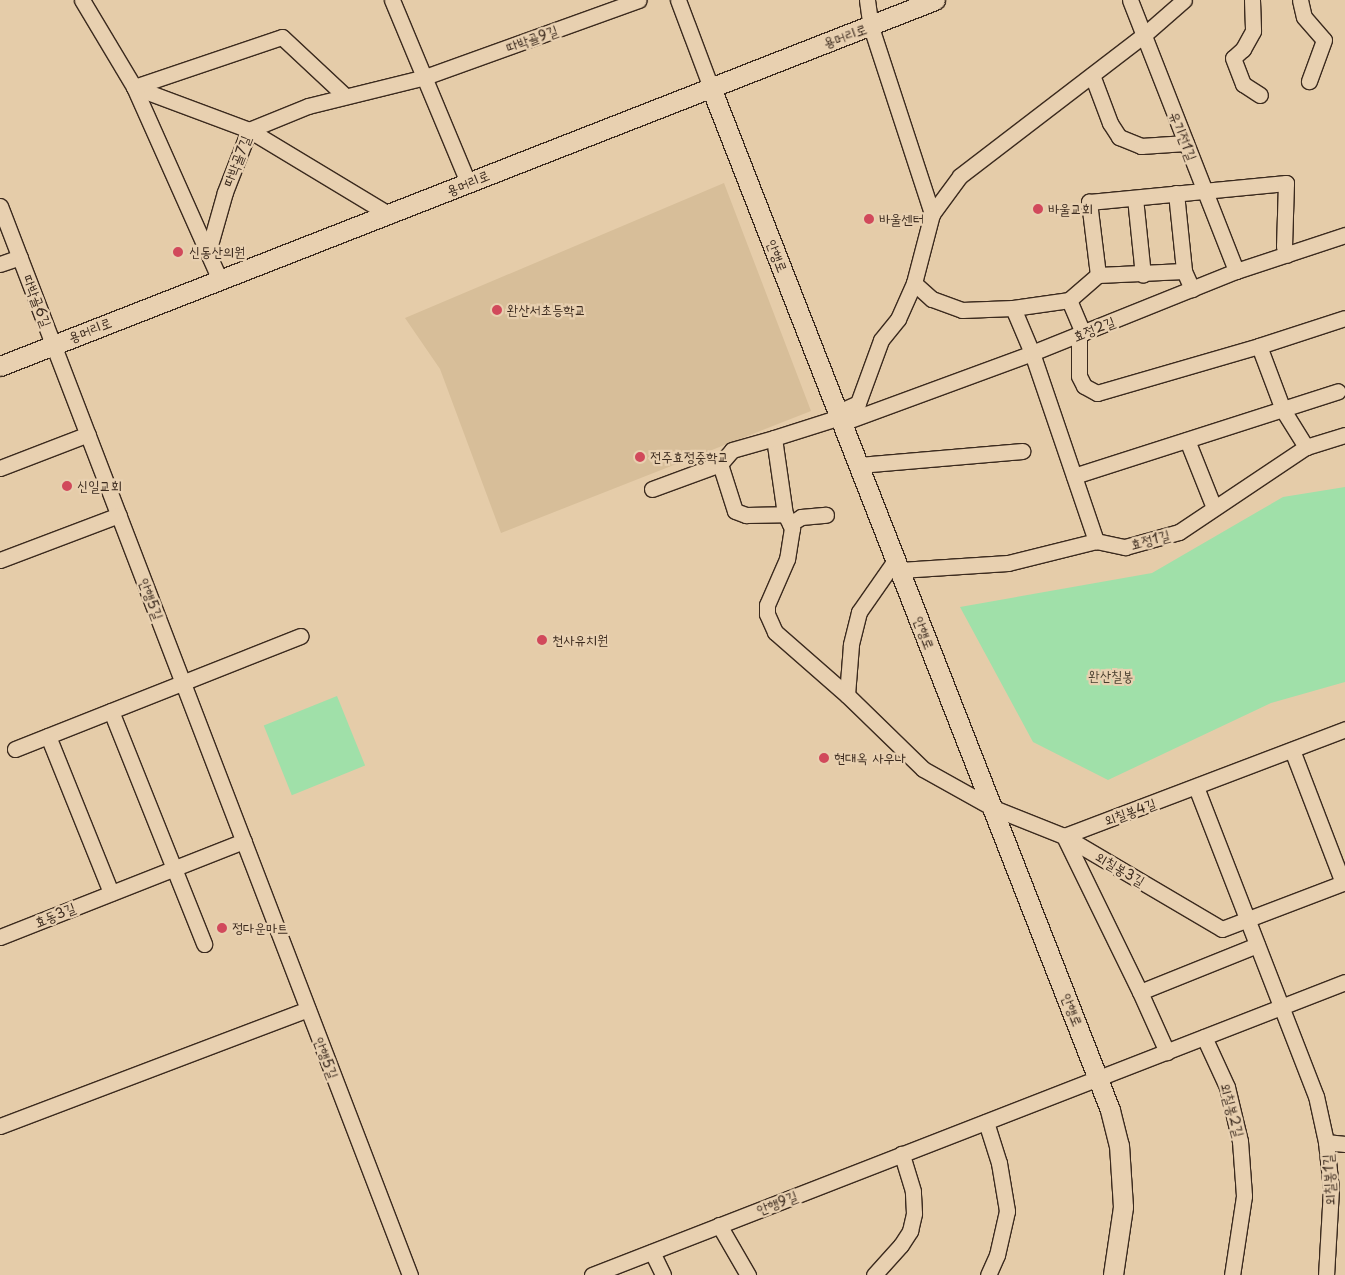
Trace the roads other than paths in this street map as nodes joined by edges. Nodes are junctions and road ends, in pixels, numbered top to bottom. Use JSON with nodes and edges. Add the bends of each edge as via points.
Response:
{"nodes":[{"id":1,"x":82,"y":0,"type":"edge"},
{"id":2,"x":392,"y":0,"type":"edge"},
{"id":3,"x":639,"y":0,"type":"edge"},
{"id":4,"x":678,"y":0,"type":"edge"},
{"id":5,"x":867,"y":0,"type":"edge"},
{"id":6,"x":935,"y":0,"type":"edge"},
{"id":7,"x":1130,"y":0,"type":"edge"},
{"id":8,"x":1184,"y":0,"type":"edge"},
{"id":9,"x":1252,"y":0,"type":"edge"},
{"id":10,"x":1300,"y":0,"type":"edge"},
{"id":11,"x":907,"y":5,"type":"edge"},
{"id":12,"x":871,"y":27,"type":"junction"},
{"id":13,"x":1144,"y":35,"type":"junction"},
{"id":14,"x":1092,"y":74,"type":"junction"},
{"id":15,"x":425,"y":78,"type":"junction"},
{"id":16,"x":1309,"y":81,"type":"dead end"},
{"id":17,"x":710,"y":86,"type":"junction"},
{"id":18,"x":134,"y":87,"type":"junction"},
{"id":19,"x":344,"y":95,"type":"junction"},
{"id":20,"x":1260,"y":95,"type":"dead end"},
{"id":21,"x":249,"y":130,"type":"junction"},
{"id":22,"x":1186,"y":143,"type":"junction"},
{"id":23,"x":468,"y":183,"type":"junction"},
{"id":24,"x":1205,"y":190,"type":"junction"},
{"id":25,"x":1176,"y":194,"type":"junction"},
{"id":26,"x":1135,"y":198,"type":"junction"},
{"id":27,"x":0,"y":206,"type":"edge"},
{"id":28,"x":932,"y":214,"type":"junction"},
{"id":29,"x":390,"y":215,"type":"junction"},
{"id":30,"x":1345,"y":235,"type":"edge"},
{"id":31,"x":208,"y":252,"type":"junction"},
{"id":32,"x":1287,"y":254,"type":"junction"},
{"id":33,"x":20,"y":257,"type":"junction"},
{"id":34,"x":0,"y":264,"type":"edge"},
{"id":35,"x":1184,"y":271,"type":"junction"},
{"id":36,"x":1236,"y":271,"type":"junction"},
{"id":37,"x":1098,"y":275,"type":"junction"},
{"id":38,"x":1143,"y":275,"type":"junction"},
{"id":39,"x":220,"y":280,"type":"junction"},
{"id":40,"x":914,"y":283,"type":"junction"},
{"id":41,"x":1192,"y":289,"type":"junction"},
{"id":42,"x":1069,"y":300,"type":"junction"},
{"id":43,"x":1013,"y":308,"type":"junction"},
{"id":44,"x":1345,"y":318,"type":"edge"},
{"id":45,"x":1081,"y":334,"type":"junction"},
{"id":46,"x":54,"y":344,"type":"junction"},
{"id":47,"x":1259,"y":346,"type":"junction"},
{"id":48,"x":1032,"y":353,"type":"junction"},
{"id":49,"x":0,"y":366,"type":"edge"},
{"id":50,"x":1338,"y":392,"type":"dead end"},
{"id":51,"x":1283,"y":410,"type":"junction"},
{"id":52,"x":840,"y":418,"type":"junction"},
{"id":53,"x":88,"y":434,"type":"junction"},
{"id":54,"x":1345,"y":435,"type":"edge"},
{"id":55,"x":774,"y":438,"type":"junction"},
{"id":56,"x":1187,"y":440,"type":"junction"},
{"id":57,"x":1306,"y":447,"type":"junction"},
{"id":58,"x":1022,"y":451,"type":"dead end"},
{"id":59,"x":720,"y":464,"type":"junction"},
{"id":60,"x":859,"y":465,"type":"junction"},
{"id":61,"x":0,"y":468,"type":"edge"},
{"id":62,"x":1074,"y":476,"type":"junction"},
{"id":63,"x":652,"y":489,"type":"dead end"},
{"id":64,"x":1214,"y":508,"type":"junction"},
{"id":65,"x":119,"y":515,"type":"junction"},
{"id":66,"x":826,"y":515,"type":"dead end"},
{"id":67,"x":787,"y":519,"type":"junction"},
{"id":68,"x":1096,"y":541,"type":"junction"},
{"id":69,"x":0,"y":560,"type":"edge"},
{"id":70,"x":898,"y":564,"type":"junction"},
{"id":71,"x":300,"y":636,"type":"dead end"},
{"id":72,"x":183,"y":682,"type":"junction"},
{"id":73,"x":847,"y":695,"type":"junction"},
{"id":74,"x":111,"y":711,"type":"junction"},
{"id":75,"x":1345,"y":729,"type":"edge"},
{"id":76,"x":48,"y":736,"type":"junction"},
{"id":77,"x":15,"y":749,"type":"dead end"},
{"id":78,"x":1292,"y":750,"type":"junction"},
{"id":79,"x":1196,"y":787,"type":"junction"},
{"id":80,"x":991,"y":807,"type":"junction"},
{"id":81,"x":1064,"y":836,"type":"junction"},
{"id":82,"x":244,"y":841,"type":"junction"},
{"id":83,"x":174,"y":868,"type":"junction"},
{"id":84,"x":1344,"y":882,"type":"edge"},
{"id":85,"x":111,"y":893,"type":"junction"},
{"id":86,"x":1247,"y":920,"type":"junction"},
{"id":87,"x":0,"y":937,"type":"edge"},
{"id":88,"x":204,"y":944,"type":"dead end"},
{"id":89,"x":1257,"y":945,"type":"junction"},
{"id":90,"x":1345,"y":982,"type":"edge"},
{"id":91,"x":1140,"y":992,"type":"junction"},
{"id":92,"x":1280,"y":1007,"type":"junction"},
{"id":93,"x":308,"y":1009,"type":"junction"},
{"id":94,"x":1204,"y":1037,"type":"junction"},
{"id":95,"x":1167,"y":1052,"type":"junction"},
{"id":96,"x":1099,"y":1078,"type":"junction"},
{"id":97,"x":986,"y":1122,"type":"junction"},
{"id":98,"x":0,"y":1126,"type":"edge"},
{"id":99,"x":1326,"y":1142,"type":"junction"},
{"id":100,"x":1345,"y":1144,"type":"edge"},
{"id":101,"x":902,"y":1154,"type":"junction"},
{"id":102,"x":719,"y":1226,"type":"junction"},
{"id":103,"x":1338,"y":1237,"type":"edge"},
{"id":104,"x":652,"y":1252,"type":"junction"},
{"id":105,"x":879,"y":1269,"type":"edge"},
{"id":106,"x":410,"y":1275,"type":"edge"},
{"id":107,"x":592,"y":1275,"type":"edge"},
{"id":108,"x":664,"y":1275,"type":"edge"},
{"id":109,"x":748,"y":1275,"type":"edge"},
{"id":110,"x":988,"y":1275,"type":"edge"},
{"id":111,"x":1113,"y":1275,"type":"edge"},
{"id":112,"x":1232,"y":1275,"type":"edge"},
{"id":113,"x":1326,"y":1275,"type":"edge"}],
"edges":[{"from":1,"to":18,"type":"street"},
{"from":2,"to":15,"type":"street"},
{"from":3,"to":15,"type":"street","name":"따박골9길"},
{"from":4,"to":17,"type":"street","name":"안행로"},
{"from":5,"to":12,"type":"street"},
{"from":6,"to":11,"type":"street","name":"용머리로"},
{"from":7,"to":13,"type":"street","name":"유기전1길"},
{"from":8,"to":13,"type":"street"},
{"from":9,"to":20,"type":"street","via":[[1253,31],[1243,49],[1233,58],[1243,84]]},
{"from":10,"to":16,"type":"street","via":[[1304,17],[1324,40]]},
{"from":11,"to":12,"type":"street","name":"용머리로"},
{"from":12,"to":17,"type":"street","name":"용머리로"},
{"from":12,"to":28,"type":"street"},
{"from":13,"to":14,"type":"street"},
{"from":13,"to":22,"type":"street","name":"유기전1길"},
{"from":14,"to":22,"type":"street","via":[[1110,123],[1119,137],[1141,146]]},
{"from":14,"to":28,"type":"street","via":[[960,176]]},
{"from":15,"to":19,"type":"street","name":"따박골9길"},
{"from":15,"to":23,"type":"street"},
{"from":17,"to":23,"type":"street","name":"용머리로"},
{"from":17,"to":52,"type":"street","name":"안행로"},
{"from":18,"to":19,"type":"street","via":[[282,37]]},
{"from":18,"to":21,"type":"street","name":"따박골7길"},
{"from":18,"to":31,"type":"street"},
{"from":19,"to":21,"type":"street","name":"따박골9길"},
{"from":21,"to":29,"type":"street"},
{"from":21,"to":31,"type":"street","name":"따박골7길","via":[[225,192]]},
{"from":22,"to":24,"type":"street","name":"유기전1길"},
{"from":23,"to":29,"type":"street","name":"용머리로"},
{"from":24,"to":25,"type":"street"},
{"from":24,"to":32,"type":"street","via":[[1286,183],[1284,246]]},
{"from":24,"to":36,"type":"street","name":"유기전1길"},
{"from":25,"to":26,"type":"street"},
{"from":25,"to":35,"type":"street"},
{"from":26,"to":37,"type":"street","via":[[1089,202]]},
{"from":26,"to":38,"type":"street"},
{"from":27,"to":33,"type":"street","name":"따박골6길"},
{"from":28,"to":40,"type":"street"},
{"from":29,"to":39,"type":"street","name":"용머리로"},
{"from":30,"to":32,"type":"street","name":"효정2길"},
{"from":31,"to":39,"type":"street"},
{"from":32,"to":36,"type":"street","name":"효정2길"},
{"from":33,"to":34,"type":"street","name":"따박골6길"},
{"from":33,"to":46,"type":"street","name":"따박골6길"},
{"from":35,"to":38,"type":"street"},
{"from":35,"to":41,"type":"street"},
{"from":36,"to":41,"type":"street","name":"효정2길"},
{"from":37,"to":38,"type":"street"},
{"from":37,"to":42,"type":"street"},
{"from":39,"to":46,"type":"street","name":"용머리로"},
{"from":40,"to":43,"type":"street","via":[[932,300],[962,310]]},
{"from":40,"to":52,"type":"street","via":[[898,319],[881,340],[858,403]]},
{"from":41,"to":45,"type":"street","name":"효정2길"},
{"from":42,"to":43,"type":"street"},
{"from":42,"to":45,"type":"street"},
{"from":43,"to":48,"type":"street"},
{"from":44,"to":47,"type":"street"},
{"from":45,"to":47,"type":"street","via":[[1079,376],[1084,386],[1097,393]]},
{"from":45,"to":48,"type":"street","name":"효정2길"},
{"from":46,"to":49,"type":"street","name":"용머리로"},
{"from":46,"to":53,"type":"street","name":"안행5길"},
{"from":47,"to":51,"type":"street"},
{"from":48,"to":52,"type":"street","name":"효정2길"},
{"from":48,"to":62,"type":"street"},
{"from":50,"to":51,"type":"street"},
{"from":51,"to":56,"type":"street"},
{"from":51,"to":57,"type":"street"},
{"from":52,"to":55,"type":"street"},
{"from":52,"to":60,"type":"street","name":"안행로"},
{"from":53,"to":61,"type":"street"},
{"from":53,"to":65,"type":"street","name":"안행5길"},
{"from":54,"to":57,"type":"street","name":"효정1길"},
{"from":55,"to":59,"type":"street","via":[[732,450]]},
{"from":55,"to":67,"type":"street","name":"외칠봉3길"},
{"from":56,"to":62,"type":"street"},
{"from":56,"to":64,"type":"street"},
{"from":57,"to":64,"type":"street","name":"효정1길"},
{"from":58,"to":60,"type":"street"},
{"from":59,"to":63,"type":"street"},
{"from":59,"to":67,"type":"street","via":[[735,511],[746,516]]},
{"from":60,"to":70,"type":"street","name":"안행로"},
{"from":62,"to":68,"type":"street"},
{"from":64,"to":68,"type":"street","name":"효정1길","via":[[1179,532],[1125,547]]},
{"from":65,"to":69,"type":"street"},
{"from":65,"to":72,"type":"street","name":"안행5길"},
{"from":66,"to":67,"type":"street"},
{"from":67,"to":73,"type":"street","name":"외칠봉3길","via":[[792,528],[787,559],[767,605],[768,624]]},
{"from":68,"to":70,"type":"street","name":"효정1길","via":[[1008,563]]},
{"from":70,"to":73,"type":"street","via":[[860,612],[851,645]]},
{"from":70,"to":80,"type":"street","name":"안행로"},
{"from":71,"to":72,"type":"street"},
{"from":72,"to":74,"type":"street"},
{"from":72,"to":82,"type":"street","name":"안행5길"},
{"from":73,"to":80,"type":"street","name":"외칠봉3길","via":[[923,768]]},
{"from":74,"to":76,"type":"street"},
{"from":74,"to":83,"type":"street"},
{"from":75,"to":78,"type":"street","name":"외칠봉4길"},
{"from":76,"to":77,"type":"street"},
{"from":76,"to":85,"type":"street"},
{"from":78,"to":79,"type":"street","name":"외칠봉4길"},
{"from":78,"to":84,"type":"street","name":"외칠봉3길"},
{"from":79,"to":81,"type":"street","name":"외칠봉4길"},
{"from":79,"to":86,"type":"street"},
{"from":80,"to":81,"type":"street","name":"외칠봉3길"},
{"from":80,"to":96,"type":"street","name":"안행로"},
{"from":81,"to":86,"type":"street","name":"외칠봉3길","via":[[1222,929]]},
{"from":81,"to":91,"type":"street"},
{"from":82,"to":83,"type":"street"},
{"from":82,"to":93,"type":"street","name":"안행5길"},
{"from":83,"to":85,"type":"street"},
{"from":83,"to":88,"type":"street"},
{"from":84,"to":86,"type":"street","name":"외칠봉3길"},
{"from":85,"to":87,"type":"street","name":"효동3길"},
{"from":86,"to":89,"type":"street"},
{"from":89,"to":91,"type":"street"},
{"from":89,"to":92,"type":"street"},
{"from":90,"to":92,"type":"street"},
{"from":91,"to":95,"type":"street"},
{"from":92,"to":94,"type":"street"},
{"from":92,"to":99,"type":"street","via":[[1304,1059]]},
{"from":93,"to":98,"type":"street"},
{"from":93,"to":106,"type":"street","name":"안행5길"},
{"from":94,"to":95,"type":"street"},
{"from":94,"to":112,"type":"street","name":"외칠봉2길","via":[[1227,1087],[1235,1114],[1244,1187],[1242,1223]]},
{"from":95,"to":96,"type":"street"},
{"from":96,"to":97,"type":"street","name":"안행9길"},
{"from":96,"to":111,"type":"street","name":"안행로","via":[[1119,1145],[1123,1207]]},
{"from":97,"to":101,"type":"street","name":"안행9길"},
{"from":97,"to":110,"type":"street","via":[[999,1163],[1006,1211],[997,1255]]},
{"from":99,"to":100,"type":"street","name":"외칠봉1길"},
{"from":99,"to":103,"type":"street","name":"외칠봉1길"},
{"from":101,"to":102,"type":"street","name":"안행9길"},
{"from":101,"to":105,"type":"street","via":[[913,1191],[914,1213],[910,1231]]},
{"from":102,"to":104,"type":"street","name":"안행9길"},
{"from":102,"to":109,"type":"street"},
{"from":103,"to":113,"type":"street","name":"외칠봉1길"},
{"from":104,"to":107,"type":"street","name":"안행9길"},
{"from":104,"to":108,"type":"street"}]}
